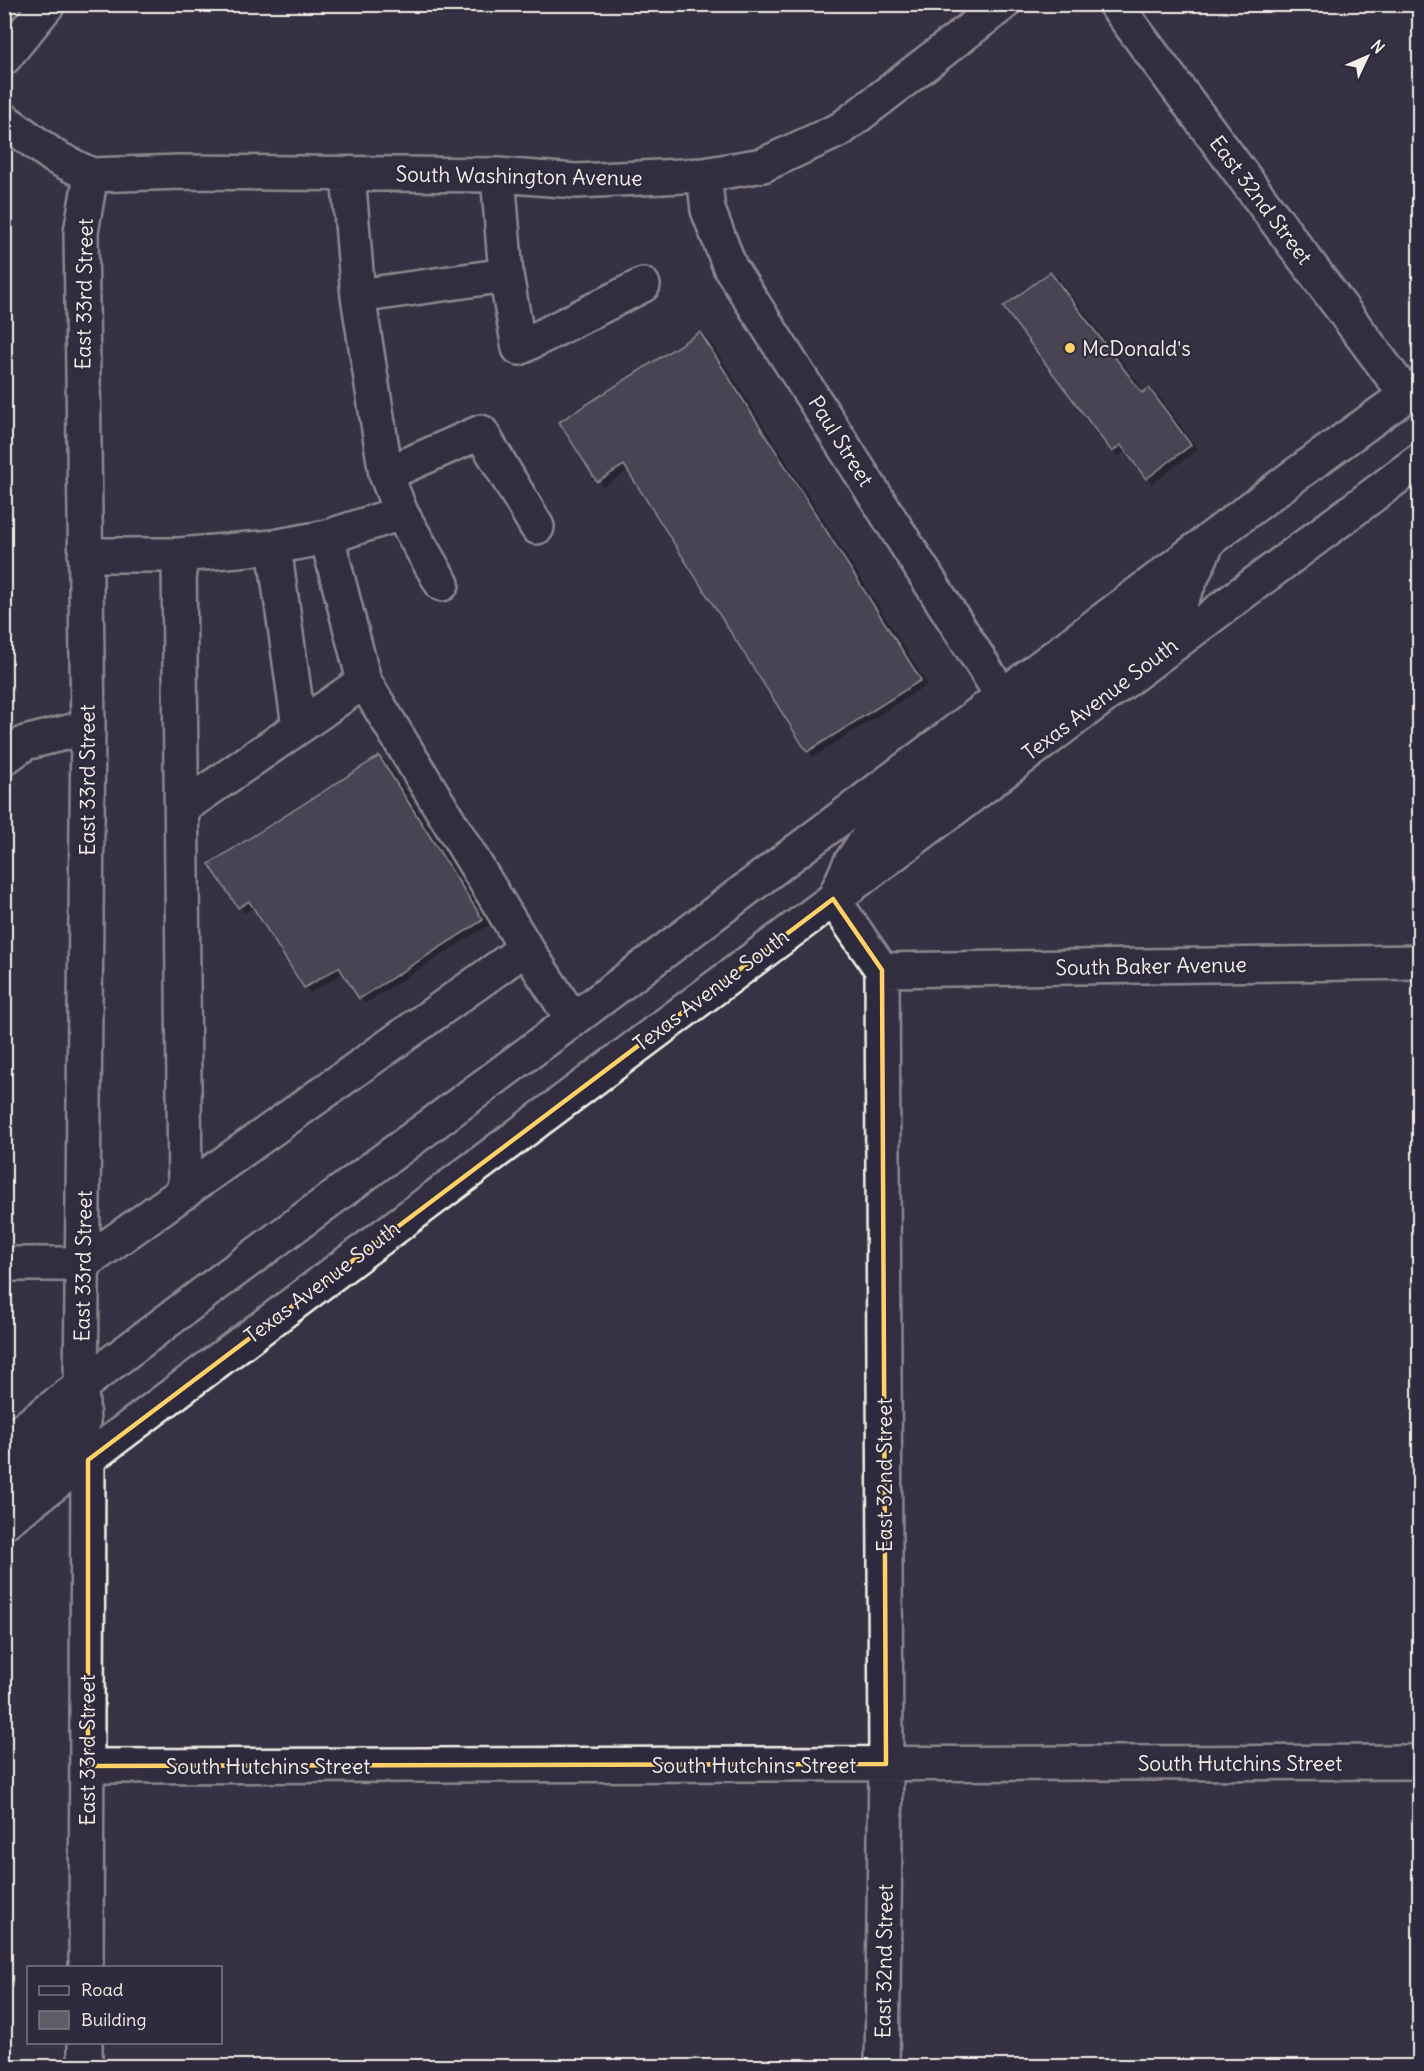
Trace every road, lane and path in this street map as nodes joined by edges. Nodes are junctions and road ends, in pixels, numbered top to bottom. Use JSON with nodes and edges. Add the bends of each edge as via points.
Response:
{"nodes":[{"id":1,"x":48,"y":4,"type":"edge"},
{"id":2,"x":1003,"y":4,"type":"edge"},
{"id":3,"x":1115,"y":4,"type":"edge"},
{"id":4,"x":4,"y":58,"type":"edge"},
{"id":5,"x":4,"y":120,"type":"edge"},
{"id":6,"x":348,"y":174,"type":"junction"},
{"id":7,"x":91,"y":175,"type":"junction"},
{"id":8,"x":498,"y":175,"type":"junction"},
{"id":9,"x":704,"y":175,"type":"junction"},
{"id":10,"x":506,"y":275,"type":"junction"},
{"id":11,"x":643,"y":285,"type":"dead end"},
{"id":12,"x":358,"y":296,"type":"junction"},
{"id":13,"x":1413,"y":390,"type":"edge"},
{"id":14,"x":1419,"y":460,"type":"edge"},
{"id":15,"x":386,"y":474,"type":"junction"},
{"id":16,"x":401,"y":513,"type":"junction"},
{"id":17,"x":537,"y":527,"type":"dead end"},
{"id":18,"x":327,"y":537,"type":"junction"},
{"id":19,"x":1208,"y":542,"type":"junction"},
{"id":20,"x":274,"y":548,"type":"junction"},
{"id":21,"x":85,"y":555,"type":"junction"},
{"id":22,"x":179,"y":555,"type":"junction"},
{"id":23,"x":442,"y":584,"type":"dead end"},
{"id":24,"x":364,"y":681,"type":"junction"},
{"id":25,"x":1004,"y":697,"type":"junction"},
{"id":26,"x":88,"y":727,"type":"junction"},
{"id":27,"x":299,"y":727,"type":"junction"},
{"id":28,"x":4,"y":758,"type":"edge"},
{"id":29,"x":182,"y":808,"type":"junction"},
{"id":30,"x":833,"y":899,"type":"junction"},
{"id":31,"x":526,"y":948,"type":"junction"},
{"id":32,"x":1419,"y":962,"type":"edge"},
{"id":33,"x":882,"y":970,"type":"junction"},
{"id":34,"x":573,"y":1020,"type":"junction"},
{"id":35,"x":185,"y":1192,"type":"junction"},
{"id":36,"x":83,"y":1263,"type":"junction"},
{"id":37,"x":4,"y":1264,"type":"edge"},
{"id":38,"x":81,"y":1386,"type":"junction"},
{"id":39,"x":4,"y":1444,"type":"edge"},
{"id":40,"x":88,"y":1460,"type":"junction"},
{"id":41,"x":4,"y":1482,"type":"edge"},
{"id":42,"x":4,"y":1522,"type":"edge"},
{"id":43,"x":1419,"y":1762,"type":"edge"},
{"id":44,"x":886,"y":1764,"type":"junction"},
{"id":45,"x":88,"y":1766,"type":"junction"},
{"id":46,"x":86,"y":1966,"type":"edge"},
{"id":47,"x":86,"y":2044,"type":"edge"},
{"id":48,"x":85,"y":2067,"type":"edge"},
{"id":49,"x":882,"y":2067,"type":"edge"}],
"edges":[{"from":1,"to":4,"type":"street"},
{"from":2,"to":9,"type":"street","name":"South Washington Avenue","via":[[841,129],[764,165]]},
{"from":3,"to":13,"type":"street","name":"East 32nd Street"},
{"from":5,"to":7,"type":"street","via":[[55,157]]},
{"from":6,"to":7,"type":"street","name":"South Washington Avenue"},
{"from":6,"to":8,"type":"street","name":"South Washington Avenue"},
{"from":6,"to":12,"type":"street"},
{"from":7,"to":21,"type":"street","name":"East 33rd Street","via":[[81,232]]},
{"from":8,"to":9,"type":"street","name":"South Washington Avenue","via":[[576,181]]},
{"from":8,"to":10,"type":"street"},
{"from":9,"to":25,"type":"street","name":"Paul Street","via":[[708,210],[730,267]]},
{"from":10,"to":11,"type":"street","via":[[519,348]]},
{"from":10,"to":12,"type":"street"},
{"from":12,"to":15,"type":"street"},
{"from":13,"to":19,"type":"street"},
{"from":14,"to":30,"type":"street","name":"Texas Avenue South"},
{"from":15,"to":16,"type":"street"},
{"from":15,"to":17,"type":"street","via":[[481,432]]},
{"from":16,"to":18,"type":"street"},
{"from":16,"to":23,"type":"street"},
{"from":18,"to":20,"type":"street"},
{"from":18,"to":24,"type":"street"},
{"from":19,"to":25,"type":"street"},
{"from":19,"to":30,"type":"street","via":[[1180,602],[870,834]]},
{"from":20,"to":22,"type":"street"},
{"from":20,"to":27,"type":"street"},
{"from":21,"to":22,"type":"street"},
{"from":21,"to":26,"type":"street","name":"East 33rd Street"},
{"from":22,"to":29,"type":"street"},
{"from":24,"to":27,"type":"street"},
{"from":24,"to":31,"type":"street"},
{"from":25,"to":34,"type":"street"},
{"from":26,"to":28,"type":"street","via":[[25,743]]},
{"from":26,"to":36,"type":"street","name":"East 33rd Street"},
{"from":27,"to":29,"type":"street"},
{"from":29,"to":35,"type":"street"},
{"from":30,"to":33,"type":"street"},
{"from":30,"to":40,"type":"street","name":"Texas Avenue South"},
{"from":31,"to":34,"type":"street"},
{"from":31,"to":35,"type":"street"},
{"from":32,"to":33,"type":"street","name":"South Baker Avenue"},
{"from":33,"to":44,"type":"street","name":"East 32nd Street"},
{"from":34,"to":38,"type":"street"},
{"from":35,"to":36,"type":"street"},
{"from":36,"to":37,"type":"street"},
{"from":36,"to":38,"type":"street","name":"East 33rd Street"},
{"from":38,"to":39,"type":"street"},
{"from":38,"to":41,"type":"street","name":"East 33rd Street","via":[[83,1423]]},
{"from":40,"to":42,"type":"street","name":"Texas Avenue South"},
{"from":40,"to":45,"type":"street","name":"East 33rd Street"},
{"from":43,"to":44,"type":"street","name":"South Hutchins Street"},
{"from":44,"to":45,"type":"street","name":"South Hutchins Street"},
{"from":44,"to":49,"type":"street","name":"East 32nd Street"},
{"from":45,"to":46,"type":"street","name":"East 33rd Street"},
{"from":47,"to":48,"type":"street"}]}
